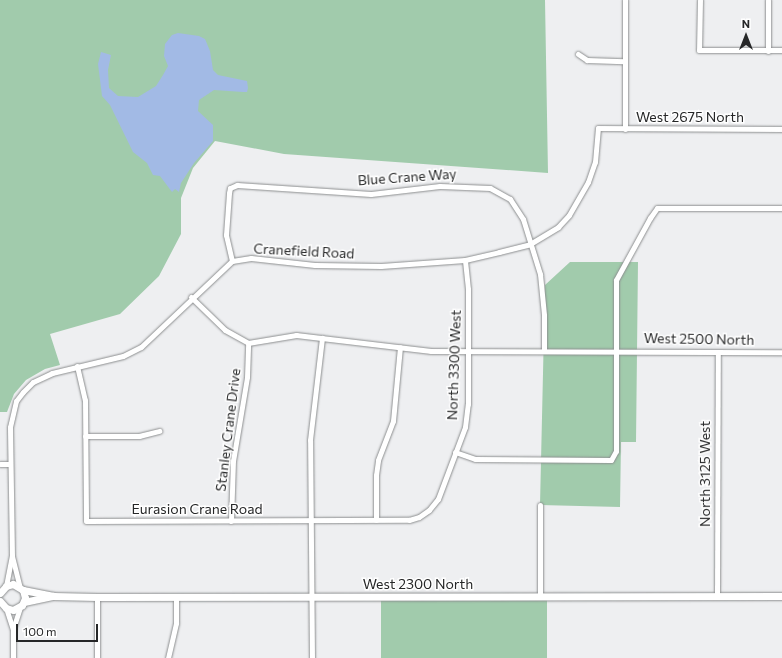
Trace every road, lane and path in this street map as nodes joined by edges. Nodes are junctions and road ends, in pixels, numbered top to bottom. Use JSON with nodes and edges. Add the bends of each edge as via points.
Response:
{"nodes":[{"id":1,"x":625,"y":0,"type":"edge"},
{"id":2,"x":700,"y":0,"type":"edge"},
{"id":3,"x":768,"y":0,"type":"edge"},
{"id":4,"x":782,"y":50,"type":"edge"},
{"id":5,"x":768,"y":51,"type":"junction"},
{"id":6,"x":578,"y":54,"type":"dead end"},
{"id":7,"x":624,"y":61,"type":"junction"},
{"id":8,"x":598,"y":128,"type":"joint"},
{"id":9,"x":625,"y":129,"type":"junction"},
{"id":10,"x":782,"y":129,"type":"edge"},
{"id":11,"x":782,"y":208,"type":"edge"},
{"id":12,"x":530,"y":244,"type":"junction"},
{"id":13,"x":465,"y":260,"type":"junction"},
{"id":14,"x":232,"y":261,"type":"junction"},
{"id":15,"x":191,"y":297,"type":"junction"},
{"id":16,"x":322,"y":338,"type":"junction"},
{"id":17,"x":248,"y":343,"type":"junction"},
{"id":18,"x":400,"y":347,"type":"junction"},
{"id":19,"x":468,"y":350,"type":"junction"},
{"id":20,"x":544,"y":350,"type":"junction"},
{"id":21,"x":616,"y":350,"type":"junction"},
{"id":22,"x":718,"y":352,"type":"junction"},
{"id":23,"x":782,"y":352,"type":"edge"},
{"id":24,"x":77,"y":366,"type":"junction"},
{"id":25,"x":159,"y":431,"type":"dead end"},
{"id":26,"x":85,"y":436,"type":"junction"},
{"id":27,"x":455,"y":452,"type":"junction"},
{"id":28,"x":0,"y":464,"type":"edge"},
{"id":29,"x":10,"y":464,"type":"junction"},
{"id":30,"x":540,"y":505,"type":"dead end"},
{"id":31,"x":429,"y":510,"type":"joint"},
{"id":32,"x":231,"y":520,"type":"junction"},
{"id":33,"x":309,"y":520,"type":"junction"},
{"id":34,"x":376,"y":520,"type":"junction"},
{"id":35,"x":12,"y":556,"type":"junction"},
{"id":36,"x":22,"y":589,"type":"junction"},
{"id":37,"x":2,"y":590,"type":"edge"},
{"id":38,"x":54,"y":596,"type":"junction"},
{"id":39,"x":540,"y":596,"type":"junction"},
{"id":40,"x":717,"y":596,"type":"junction"},
{"id":41,"x":782,"y":596,"type":"edge"},
{"id":42,"x":97,"y":597,"type":"junction"},
{"id":43,"x":176,"y":597,"type":"junction"},
{"id":44,"x":313,"y":597,"type":"junction"},
{"id":45,"x":2,"y":604,"type":"edge"},
{"id":46,"x":22,"y":605,"type":"junction"},
{"id":47,"x":12,"y":630,"type":"junction"},
{"id":48,"x":13,"y":658,"type":"edge"},
{"id":49,"x":97,"y":658,"type":"edge"},
{"id":50,"x":168,"y":658,"type":"edge"},
{"id":51,"x":312,"y":658,"type":"edge"}],
"edges":[{"from":1,"to":7,"type":"street"},
{"from":2,"to":5,"type":"street","via":[[699,50]]},
{"from":3,"to":5,"type":"street"},
{"from":4,"to":5,"type":"street"},
{"from":6,"to":7,"type":"street","via":[[587,60]]},
{"from":7,"to":9,"type":"street"},
{"from":8,"to":9,"type":"street","name":"West 2675 North"},
{"from":8,"to":12,"type":"street","name":"Cranefield Road","via":[[595,162],[588,182],[569,215],[558,227]]},
{"from":9,"to":10,"type":"street","name":"West 2675 North"},
{"from":11,"to":21,"type":"street","via":[[657,208],[616,280]]},
{"from":12,"to":13,"type":"street","name":"Cranefield Road"},
{"from":12,"to":14,"type":"street","name":"Blue Crane Way","via":[[518,208],[510,199],[490,188],[440,186],[371,194],[241,185],[230,188],[226,235]]},
{"from":12,"to":20,"type":"street","name":"Blue Crane Way","via":[[540,274]]},
{"from":13,"to":14,"type":"street","name":"Cranefield Road","via":[[381,266],[315,265],[251,258]]},
{"from":13,"to":19,"type":"street","name":"North 3300 West"},
{"from":14,"to":15,"type":"street"},
{"from":15,"to":17,"type":"street","via":[[229,334]]},
{"from":15,"to":24,"type":"street","via":[[141,347],[122,356]]},
{"from":16,"to":17,"type":"street","name":"West 2500 North","via":[[281,336]]},
{"from":16,"to":18,"type":"street","name":"West 2500 North"},
{"from":16,"to":33,"type":"street","via":[[310,440]]},
{"from":17,"to":32,"type":"street","name":"Stanley Crane Drive","via":[[246,377],[234,460]]},
{"from":18,"to":19,"type":"street","name":"West 2500 North"},
{"from":18,"to":34,"type":"street","via":[[393,420],[378,460]]},
{"from":19,"to":20,"type":"street","name":"West 2500 North"},
{"from":19,"to":27,"type":"street","name":"North 3300 West","via":[[468,404],[464,427]]},
{"from":20,"to":21,"type":"street","name":"West 2500 North"},
{"from":21,"to":22,"type":"street","name":"West 2500 North"},
{"from":21,"to":27,"type":"street","via":[[616,451],[611,460],[475,459]]},
{"from":22,"to":23,"type":"street","name":"West 2500 North"},
{"from":22,"to":40,"type":"street","name":"North 3125 West"},
{"from":24,"to":26,"type":"street","via":[[85,400]]},
{"from":24,"to":29,"type":"street","via":[[41,377],[16,401],[10,426]]},
{"from":25,"to":26,"type":"street","via":[[139,436]]},
{"from":26,"to":32,"type":"street","name":"Eurasion Crane Road","via":[[86,521]]},
{"from":27,"to":31,"type":"street","name":"North 3300 West","via":[[438,499]]},
{"from":28,"to":29,"type":"street"},
{"from":29,"to":35,"type":"street"},
{"from":30,"to":39,"type":"street"},
{"from":31,"to":34,"type":"street","name":"Eurasion Crane Road","via":[[409,520]]},
{"from":32,"to":33,"type":"street","name":"Eurasion Crane Road"},
{"from":33,"to":34,"type":"street","name":"Eurasion Crane Road"},
{"from":33,"to":44,"type":"street"},
{"from":35,"to":36,"type":"street"},
{"from":35,"to":37,"type":"street"},
{"from":36,"to":37,"type":"street","via":[[13,584]]},
{"from":36,"to":38,"type":"street"},
{"from":36,"to":46,"type":"street"},
{"from":38,"to":42,"type":"street","name":"West 2300 North"},
{"from":38,"to":46,"type":"street"},
{"from":39,"to":40,"type":"street","name":"West 2300 North"},
{"from":39,"to":44,"type":"street","name":"West 2300 North"},
{"from":40,"to":41,"type":"street","name":"West 2300 North"},
{"from":42,"to":43,"type":"street","name":"West 2300 North"},
{"from":42,"to":49,"type":"street"},
{"from":43,"to":44,"type":"street","name":"West 2300 North"},
{"from":43,"to":50,"type":"street","via":[[176,623]]},
{"from":44,"to":51,"type":"street"},
{"from":45,"to":46,"type":"street","via":[[12,610]]},
{"from":45,"to":47,"type":"street"},
{"from":46,"to":47,"type":"street"},
{"from":47,"to":48,"type":"street"}]}
